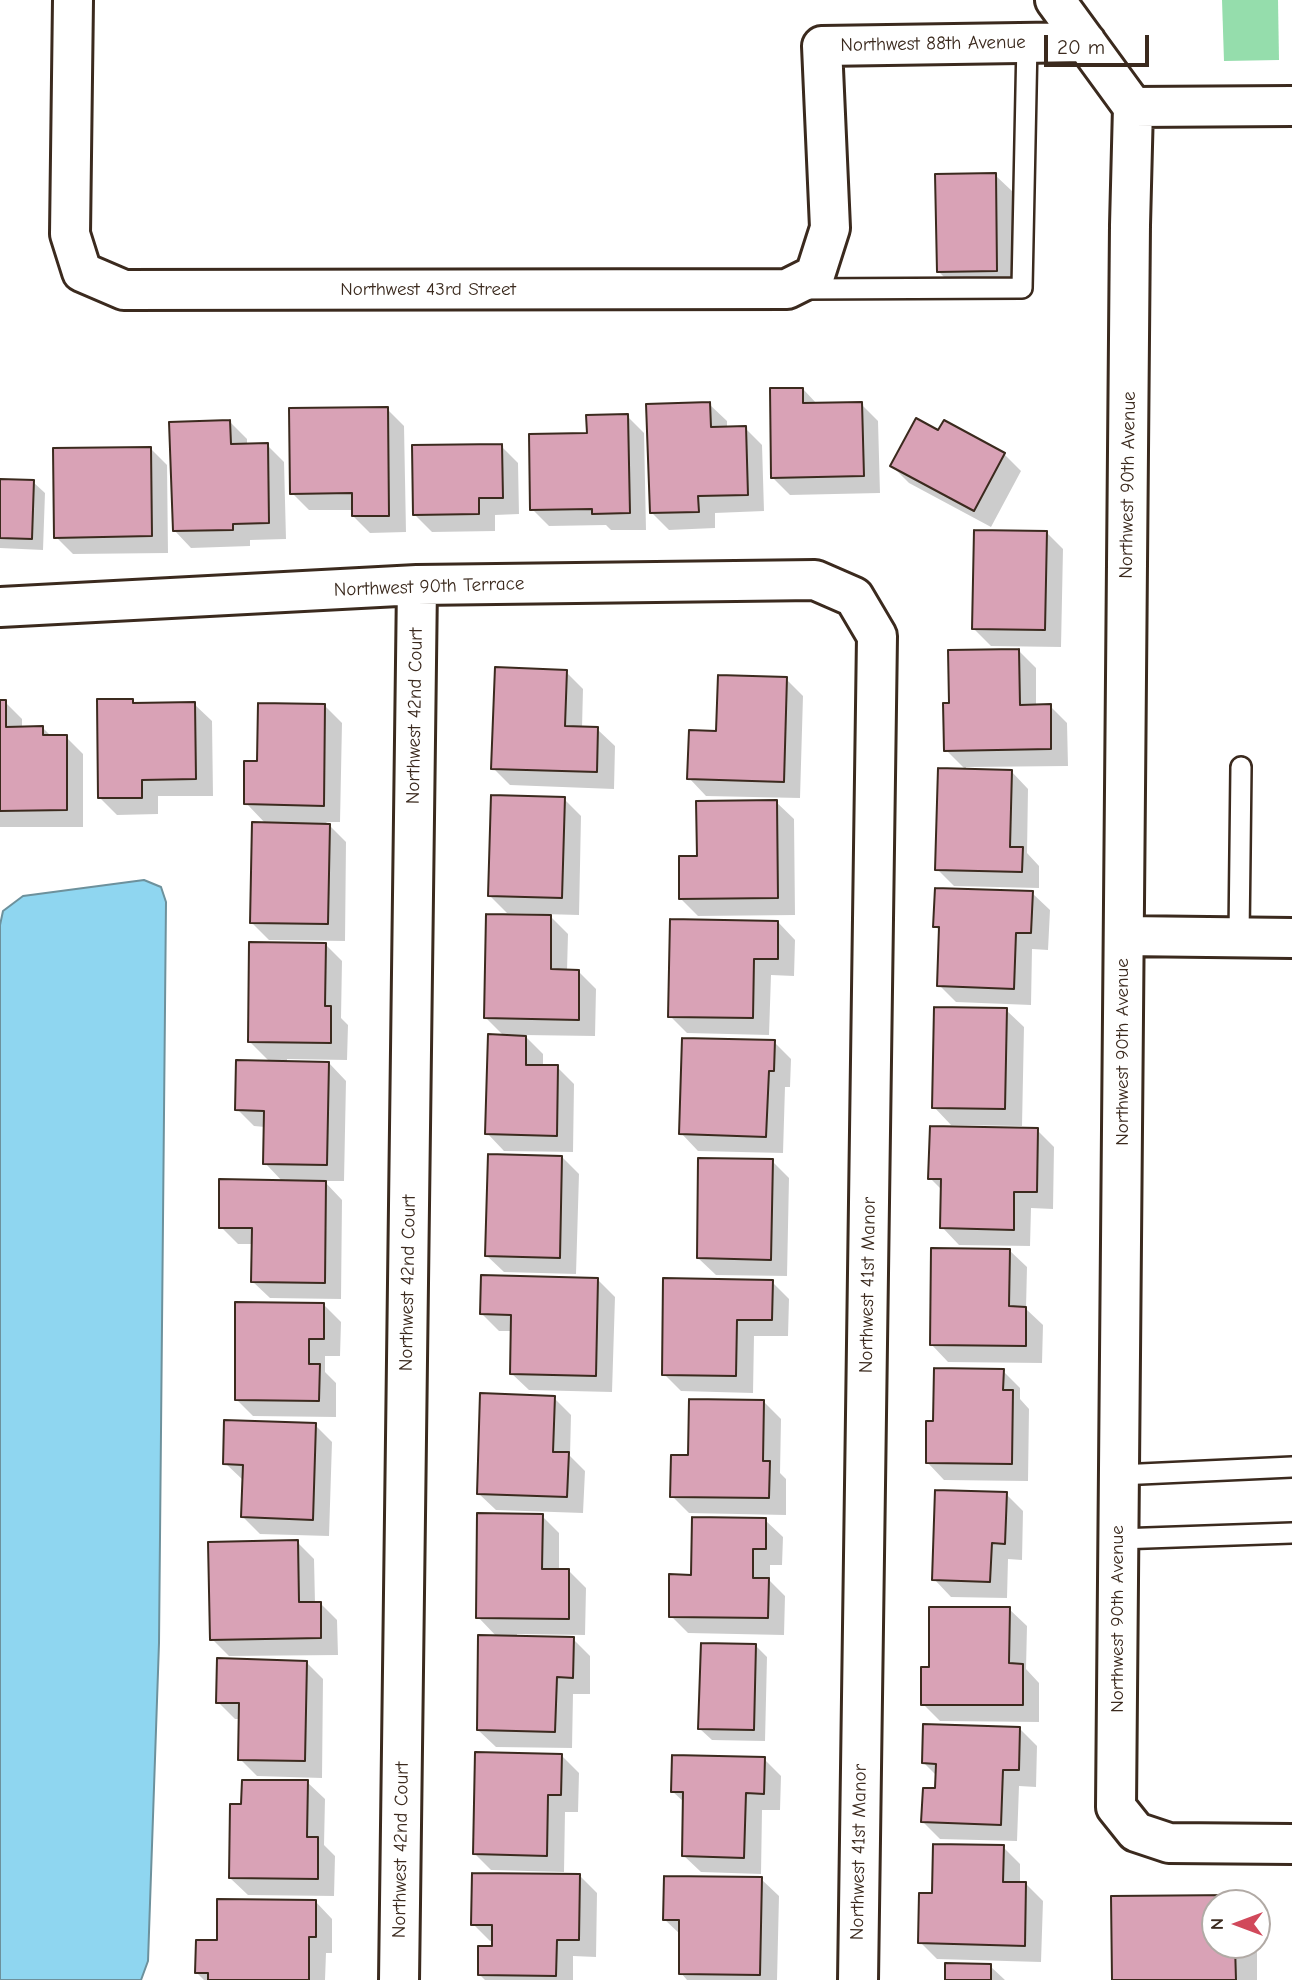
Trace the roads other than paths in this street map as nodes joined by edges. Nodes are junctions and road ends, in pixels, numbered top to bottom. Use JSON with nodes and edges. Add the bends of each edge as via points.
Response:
{"nodes":[{"id":1,"x":73,"y":0,"type":"edge"},
{"id":2,"x":1055,"y":0,"type":"edge"},
{"id":3,"x":1027,"y":42,"type":"junction"},
{"id":4,"x":1086,"y":42,"type":"junction"},
{"id":5,"x":822,"y":46,"type":"joint"},
{"id":6,"x":1292,"y":106,"type":"edge"},
{"id":7,"x":1133,"y":107,"type":"junction"},
{"id":8,"x":787,"y":289,"type":"junction"},
{"id":9,"x":417,"y":585,"type":"junction"},
{"id":10,"x":854,"y":597,"type":"joint"},
{"id":11,"x":0,"y":607,"type":"edge"},
{"id":12,"x":1241,"y":767,"type":"dead end"},
{"id":13,"x":1124,"y":936,"type":"junction"},
{"id":14,"x":1239,"y":937,"type":"junction"},
{"id":15,"x":1292,"y":938,"type":"edge"},
{"id":16,"x":1292,"y":1467,"type":"edge"},
{"id":17,"x":1119,"y":1475,"type":"junction"},
{"id":18,"x":1292,"y":1533,"type":"edge"},
{"id":19,"x":1118,"y":1539,"type":"junction"},
{"id":20,"x":1292,"y":1844,"type":"edge"},
{"id":21,"x":399,"y":1980,"type":"edge"},
{"id":22,"x":858,"y":1980,"type":"edge"}],
"edges":[{"from":1,"to":8,"type":"street","name":"Northwest 43rd Street","via":[[70,234],[82,272],[124,290]]},
{"from":2,"to":4,"type":"street"},
{"from":3,"to":4,"type":"street","name":"Northwest 88th Avenue"},
{"from":3,"to":5,"type":"street","name":"Northwest 88th Avenue"},
{"from":3,"to":8,"type":"lane","via":[[1022,288]]},
{"from":4,"to":7,"type":"street"},
{"from":5,"to":8,"type":"street","name":"Northwest 43rd Street","via":[[830,228],[816,275]]},
{"from":6,"to":7,"type":"street"},
{"from":7,"to":13,"type":"street","name":"Northwest 90th Avenue"},
{"from":9,"to":10,"type":"street","name":"Northwest 90th Terrace","via":[[816,580]]},
{"from":9,"to":11,"type":"street","name":"Northwest 90th Terrace"},
{"from":9,"to":21,"type":"street","name":"Northwest 42nd Court"},
{"from":10,"to":22,"type":"street","name":"Northwest 41st Manor","via":[[877,636]]},
{"from":12,"to":14,"type":"lane"},
{"from":13,"to":14,"type":"street"},
{"from":13,"to":17,"type":"street","name":"Northwest 90th Avenue"},
{"from":14,"to":15,"type":"street"},
{"from":16,"to":17,"type":"lane"},
{"from":17,"to":19,"type":"street","name":"Northwest 90th Avenue"},
{"from":18,"to":19,"type":"lane"},
{"from":19,"to":20,"type":"street","name":"Northwest 90th Avenue","via":[[1116,1807],[1136,1832],[1169,1843]]}]}
